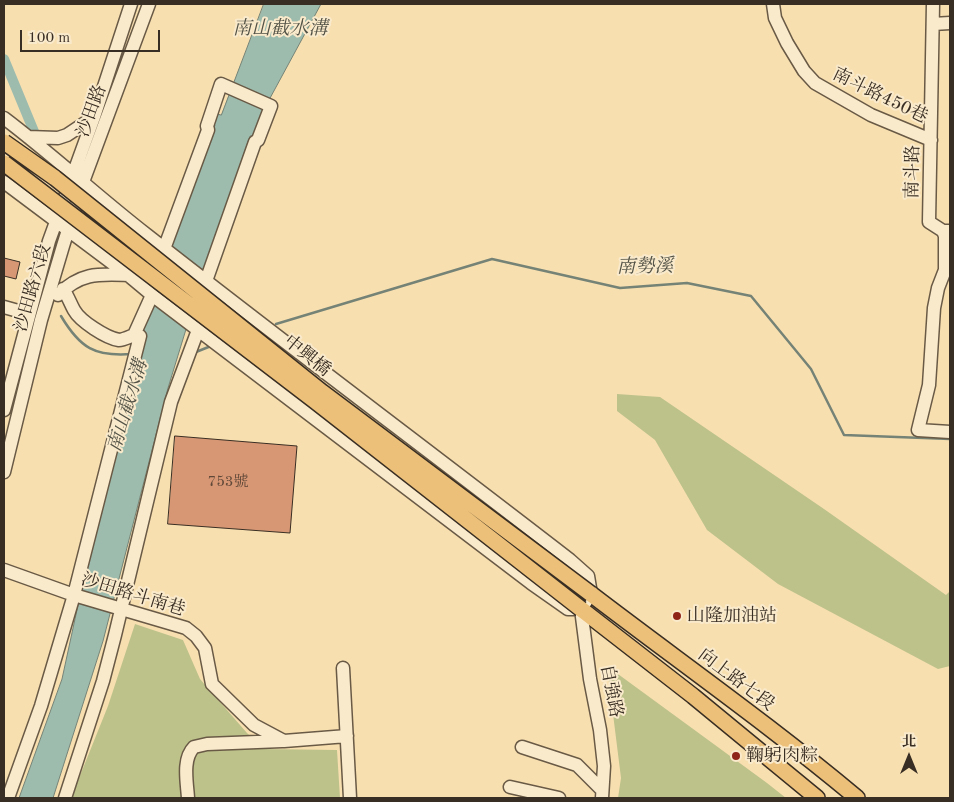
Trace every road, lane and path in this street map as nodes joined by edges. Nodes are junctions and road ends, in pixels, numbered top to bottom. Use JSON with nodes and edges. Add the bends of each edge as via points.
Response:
{"nodes":[{"id":1,"x":131,"y":4,"type":"edge"},
{"id":2,"x":149,"y":4,"type":"edge"},
{"id":3,"x":773,"y":4,"type":"edge"},
{"id":4,"x":934,"y":4,"type":"edge"},
{"id":5,"x":950,"y":23,"type":"edge"},
{"id":6,"x":933,"y":24,"type":"junction"},
{"id":7,"x":94,"y":117,"type":"junction"},
{"id":8,"x":4,"y":118,"type":"edge"},
{"id":9,"x":10,"y":125,"type":"edge"},
{"id":10,"x":28,"y":137,"type":"junction"},
{"id":11,"x":931,"y":140,"type":"junction"},
{"id":12,"x":4,"y":142,"type":"edge"},
{"id":13,"x":4,"y":163,"type":"edge"},
{"id":14,"x":79,"y":178,"type":"junction"},
{"id":15,"x":4,"y":182,"type":"edge"},
{"id":16,"x":56,"y":222,"type":"junction"},
{"id":17,"x":68,"y":230,"type":"junction"},
{"id":18,"x":946,"y":231,"type":"edge"},
{"id":19,"x":164,"y":249,"type":"junction"},
{"id":20,"x":128,"y":275,"type":"junction"},
{"id":21,"x":206,"y":281,"type":"junction"},
{"id":22,"x":63,"y":289,"type":"junction"},
{"id":23,"x":152,"y":295,"type":"junction"},
{"id":24,"x":4,"y":307,"type":"edge"},
{"id":25,"x":45,"y":307,"type":"junction"},
{"id":26,"x":29,"y":314,"type":"junction"},
{"id":27,"x":198,"y":330,"type":"junction"},
{"id":28,"x":140,"y":336,"type":"dead end"},
{"id":29,"x":4,"y":410,"type":"edge"},
{"id":30,"x":950,"y":432,"type":"edge"},
{"id":31,"x":4,"y":472,"type":"edge"},
{"id":32,"x":4,"y":570,"type":"edge"},
{"id":33,"x":591,"y":594,"type":"junction"},
{"id":34,"x":74,"y":595,"type":"junction"},
{"id":35,"x":581,"y":609,"type":"junction"},
{"id":36,"x":121,"y":610,"type":"junction"},
{"id":37,"x":343,"y":668,"type":"dead end"},
{"id":38,"x":347,"y":736,"type":"junction"},
{"id":39,"x":284,"y":741,"type":"junction"},
{"id":40,"x":522,"y":748,"type":"dead end"},
{"id":41,"x":510,"y":787,"type":"dead end"},
{"id":42,"x":602,"y":794,"type":"edge"},
{"id":43,"x":8,"y":798,"type":"edge"},
{"id":44,"x":65,"y":798,"type":"edge"},
{"id":45,"x":188,"y":798,"type":"edge"},
{"id":46,"x":350,"y":798,"type":"edge"},
{"id":47,"x":559,"y":798,"type":"edge"},
{"id":48,"x":817,"y":798,"type":"edge"},
{"id":49,"x":857,"y":798,"type":"edge"}],
"edges":[{"from":1,"to":7,"type":"street","name":"沙田路"},
{"from":2,"to":14,"type":"street","name":"沙田路"},
{"from":3,"to":11,"type":"street","name":"南斗路450巷","via":[[775,18],[787,43],[814,83],[871,115]]},
{"from":4,"to":6,"type":"street","name":"南斗路"},
{"from":5,"to":6,"type":"street"},
{"from":6,"to":11,"type":"street","name":"南斗路"},
{"from":7,"to":10,"type":"street","via":[[58,138]]},
{"from":7,"to":14,"type":"street","name":"沙田路"},
{"from":8,"to":9,"type":"street"},
{"from":9,"to":10,"type":"street"},
{"from":10,"to":14,"type":"street"},
{"from":11,"to":18,"type":"street","name":"南斗路","via":[[929,222]]},
{"from":12,"to":33,"type":"main road","name":"中興橋","bridge":true,"via":[[55,178],[322,392]]},
{"from":13,"to":35,"type":"main road","name":"中興橋","bridge":true},
{"from":14,"to":16,"type":"street","name":"沙田路"},
{"from":14,"to":17,"type":"street","name":"沙田路"},
{"from":14,"to":19,"type":"street"},
{"from":15,"to":16,"type":"street"},
{"from":16,"to":17,"type":"street"},
{"from":16,"to":26,"type":"street","name":"沙田路六段"},
{"from":17,"to":20,"type":"street"},
{"from":17,"to":25,"type":"street","name":"沙田路六段"},
{"from":18,"to":30,"type":"street","via":[[945,270],[934,308],[929,385],[918,430]]},
{"from":19,"to":21,"type":"street"},
{"from":19,"to":21,"type":"street","via":[[208,130],[221,84],[271,106]]},
{"from":20,"to":22,"type":"street","via":[[85,276]]},
{"from":20,"to":23,"type":"street"},
{"from":21,"to":33,"type":"street","via":[[570,560],[588,576]]},
{"from":22,"to":23,"type":"street","via":[[84,322],[111,338],[121,340],[134,335]]},
{"from":22,"to":25,"type":"street"},
{"from":23,"to":27,"type":"street"},
{"from":24,"to":26,"type":"street"},
{"from":25,"to":31,"type":"street","name":"沙田路六段"},
{"from":26,"to":29,"type":"street","name":"沙田路六段"},
{"from":27,"to":35,"type":"street","via":[[568,610]]},
{"from":27,"to":36,"type":"street","via":[[171,402]]},
{"from":28,"to":34,"type":"street"},
{"from":32,"to":34,"type":"street","name":"沙田路斗南巷"},
{"from":33,"to":35,"type":"street"},
{"from":33,"to":49,"type":"main road","name":"向上路七段","via":[[746,709]]},
{"from":34,"to":36,"type":"street","name":"沙田路斗南巷"},
{"from":34,"to":43,"type":"street","via":[[41,706]]},
{"from":35,"to":42,"type":"street","name":"自強路","via":[[600,730],[604,766]]},
{"from":35,"to":48,"type":"main road"},
{"from":36,"to":39,"type":"street","name":"沙田路斗南巷","via":[[186,628],[196,636],[205,648],[212,684],[254,725]]},
{"from":36,"to":44,"type":"street"},
{"from":37,"to":38,"type":"street"},
{"from":38,"to":39,"type":"street"},
{"from":38,"to":46,"type":"street"},
{"from":39,"to":45,"type":"street","via":[[194,747],[186,763]]},
{"from":40,"to":42,"type":"street","via":[[576,764]]},
{"from":41,"to":47,"type":"street"}]}
